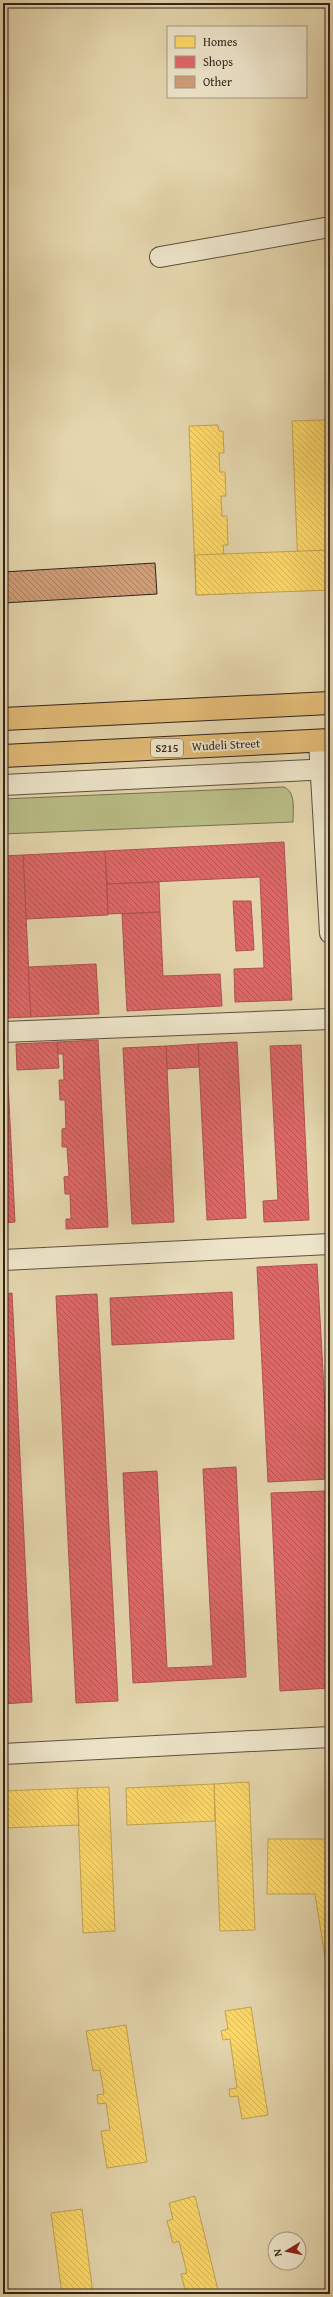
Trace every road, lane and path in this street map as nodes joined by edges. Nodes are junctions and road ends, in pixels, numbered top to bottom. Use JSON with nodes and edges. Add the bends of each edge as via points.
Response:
{"nodes":[{"id":1,"x":330,"y":227,"type":"edge"},
{"id":2,"x":160,"y":257,"type":"dead end"},
{"id":3,"x":330,"y":703,"type":"edge"},
{"id":4,"x":3,"y":719,"type":"edge"},
{"id":5,"x":325,"y":740,"type":"edge"},
{"id":6,"x":3,"y":756,"type":"edge"},
{"id":7,"x":325,"y":769,"type":"edge"},
{"id":8,"x":3,"y":785,"type":"edge"},
{"id":9,"x":330,"y":933,"type":"edge"},
{"id":10,"x":330,"y":1018,"type":"edge"},
{"id":11,"x":3,"y":1032,"type":"edge"},
{"id":12,"x":330,"y":1244,"type":"edge"},
{"id":13,"x":3,"y":1260,"type":"edge"},
{"id":14,"x":330,"y":1737,"type":"edge"},
{"id":15,"x":3,"y":1754,"type":"edge"}],
"edges":[{"from":1,"to":2,"type":"street"},
{"from":3,"to":4,"type":"main road"},
{"from":5,"to":6,"type":"main road","name":"Wudeli Street","number":"S215"},
{"from":5,"to":7,"type":"street"},
{"from":7,"to":8,"type":"street"},
{"from":7,"to":9,"type":"street"},
{"from":10,"to":11,"type":"street"},
{"from":12,"to":13,"type":"street"},
{"from":14,"to":15,"type":"street"}]}
